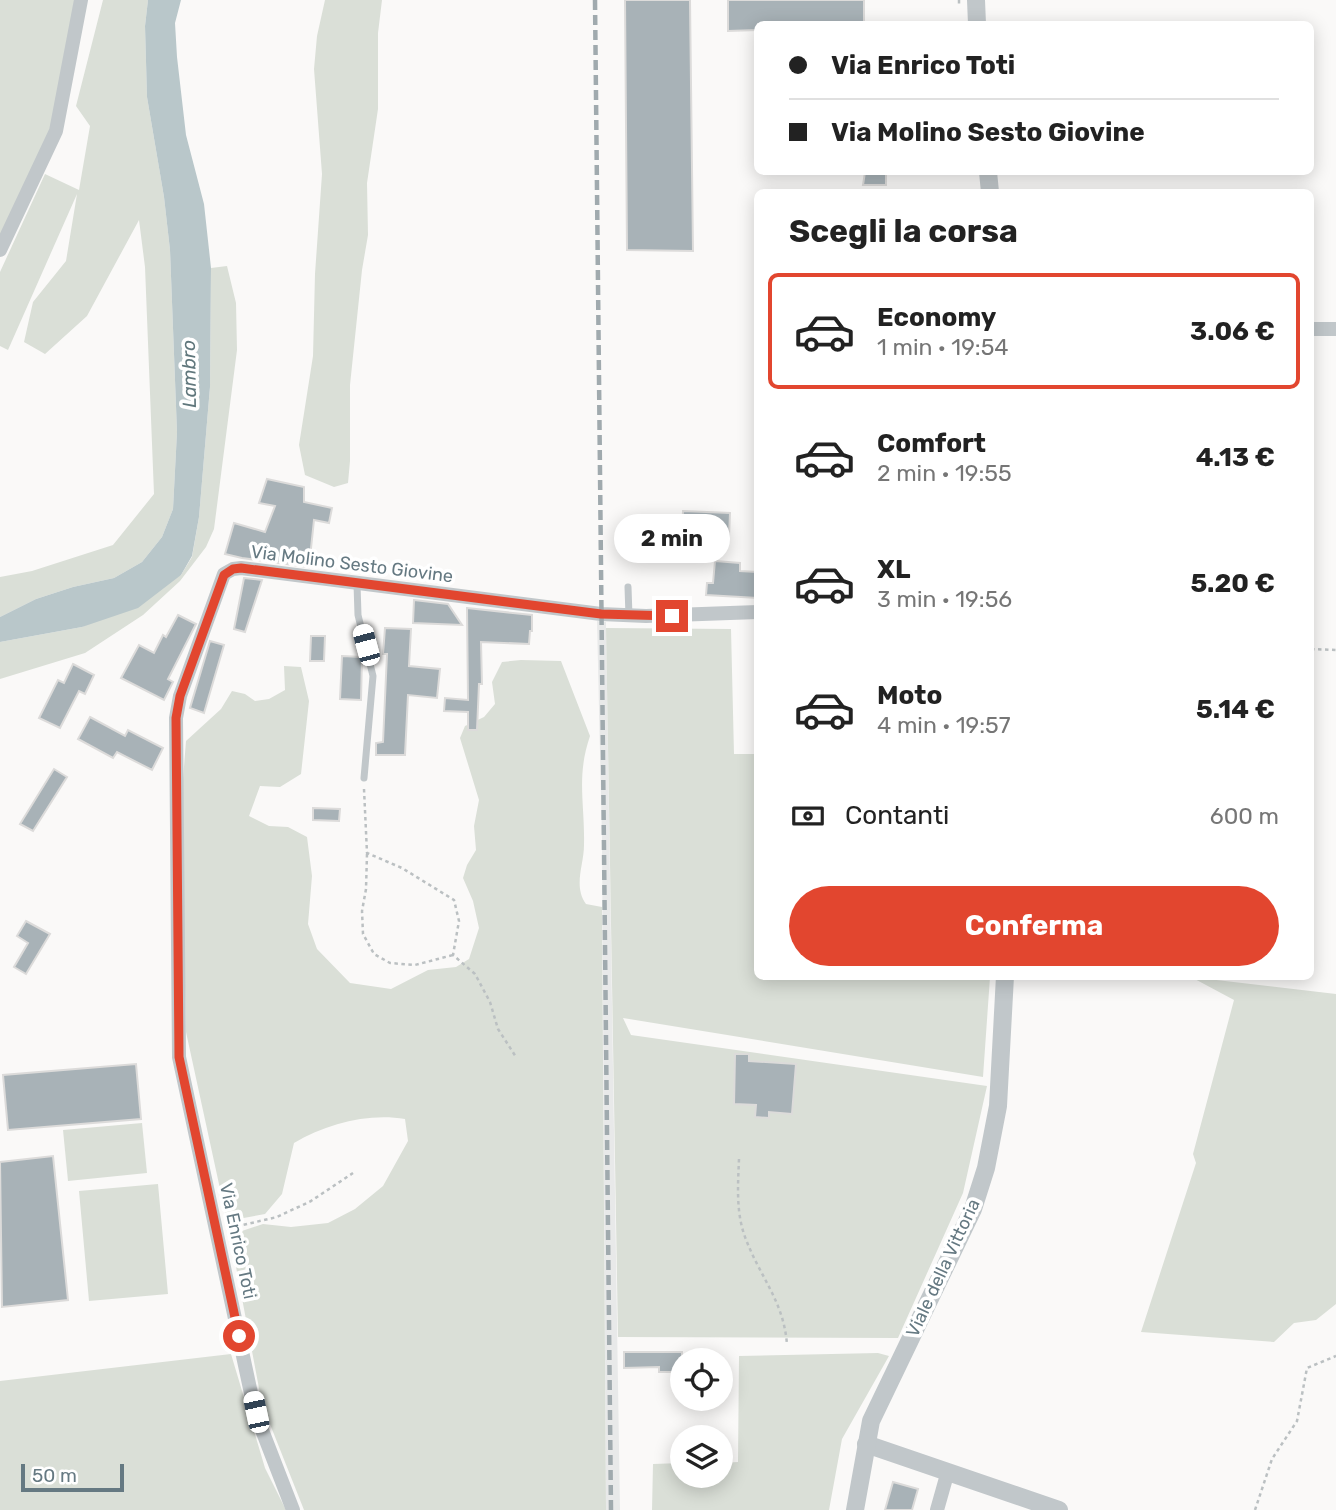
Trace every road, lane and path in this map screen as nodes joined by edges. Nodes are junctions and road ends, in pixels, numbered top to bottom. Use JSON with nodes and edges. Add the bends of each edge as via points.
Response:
{"nodes":[{"id":1,"x":80,"y":0,"type":"edge"},
{"id":2,"x":976,"y":0,"type":"edge"},
{"id":3,"x":977,"y":21,"type":"edge"},
{"id":4,"x":0,"y":250,"type":"edge"},
{"id":5,"x":1314,"y":328,"type":"edge"},
{"id":6,"x":1336,"y":329,"type":"edge"},
{"id":7,"x":357,"y":584,"type":"junction"},
{"id":8,"x":628,"y":587,"type":"dead end"},
{"id":9,"x":754,"y":612,"type":"edge"},
{"id":10,"x":629,"y":616,"type":"junction"},
{"id":11,"x":1314,"y":649,"type":"edge"},
{"id":12,"x":1336,"y":650,"type":"edge"},
{"id":13,"x":364,"y":778,"type":"joint"},
{"id":14,"x":367,"y":853,"type":"junction"},
{"id":15,"x":453,"y":956,"type":"junction"},
{"id":16,"x":1005,"y":980,"type":"edge"},
{"id":17,"x":179,"y":1057,"type":"joint"},
{"id":18,"x":516,"y":1057,"type":"dead end"},
{"id":19,"x":739,"y":1158,"type":"dead end"},
{"id":20,"x":353,"y":1173,"type":"dead end"},
{"id":21,"x":217,"y":1232,"type":"junction"},
{"id":22,"x":787,"y":1345,"type":"dead end"},
{"id":23,"x":1336,"y":1356,"type":"edge"},
{"id":24,"x":866,"y":1444,"type":"junction"},
{"id":25,"x":948,"y":1471,"type":"junction"},
{"id":26,"x":293,"y":1510,"type":"edge"},
{"id":27,"x":855,"y":1510,"type":"edge"},
{"id":28,"x":937,"y":1510,"type":"edge"},
{"id":29,"x":1059,"y":1510,"type":"edge"},
{"id":30,"x":1255,"y":1510,"type":"edge"}],
"edges":[{"from":1,"to":4,"type":"street","via":[[56,131]]},
{"from":2,"to":3,"type":"street"},
{"from":5,"to":6,"type":"street"},
{"from":7,"to":10,"type":"street","name":"Via Molino Sesto Giovine"},
{"from":7,"to":13,"type":"lane","via":[[358,615],[373,676]]},
{"from":7,"to":17,"type":"street","name":"Via Molino Sesto Giovine","via":[[241,568],[228,571],[222,580],[176,718]]},
{"from":8,"to":10,"type":"lane"},
{"from":9,"to":10,"type":"street","name":"Via Molino Sesto Giovine"},
{"from":11,"to":12,"type":"path"},
{"from":13,"to":14,"type":"path"},
{"from":14,"to":15,"type":"path","via":[[454,900],[459,920]]},
{"from":14,"to":15,"type":"path","via":[[363,934],[374,954],[390,964],[415,965]]},
{"from":15,"to":18,"type":"path","via":[[475,974],[498,1029]]},
{"from":16,"to":24,"type":"street","name":"Viale della Vittoria","via":[[998,1106],[986,1168],[973,1209],[872,1421]]},
{"from":17,"to":21,"type":"street","name":"Via Enrico Toti"},
{"from":19,"to":22,"type":"path","via":[[738,1201],[744,1232],[780,1307]]},
{"from":20,"to":21,"type":"path","via":[[277,1217]]},
{"from":21,"to":26,"type":"street","name":"Via Enrico Toti","via":[[256,1412]]},
{"from":23,"to":30,"type":"path","via":[[1307,1368],[1297,1421],[1272,1459]]},
{"from":24,"to":25,"type":"street"},
{"from":24,"to":27,"type":"street","name":"Viale della Vittoria"},
{"from":25,"to":28,"type":"street"},
{"from":25,"to":29,"type":"street"}]}
